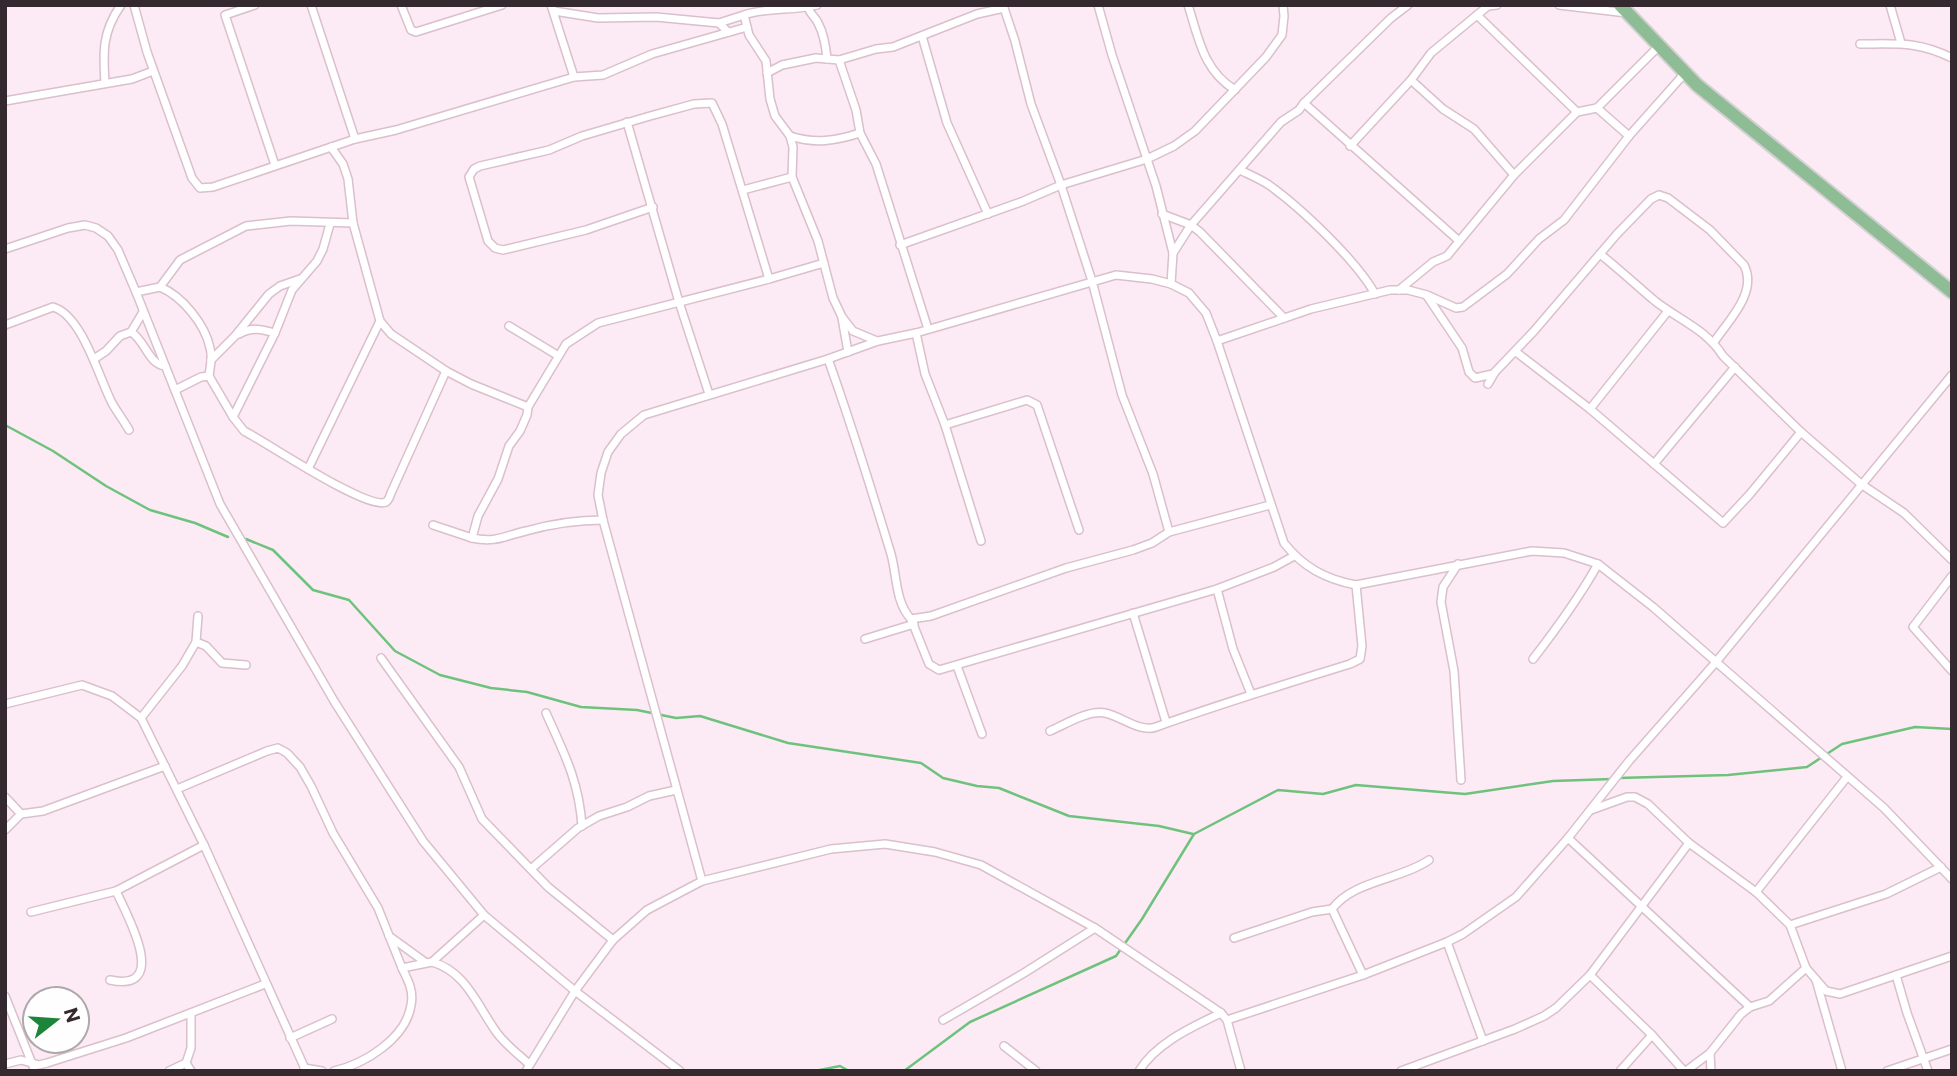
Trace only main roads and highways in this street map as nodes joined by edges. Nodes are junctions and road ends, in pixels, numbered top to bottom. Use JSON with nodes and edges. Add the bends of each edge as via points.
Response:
{"nodes":[{"id":1,"x":1623,"y":9,"type":"edge"},
{"id":2,"x":1952,"y":292,"type":"edge"}],
"edges":[{"from":1,"to":2,"type":"highway","via":[[1697,85]]}]}
